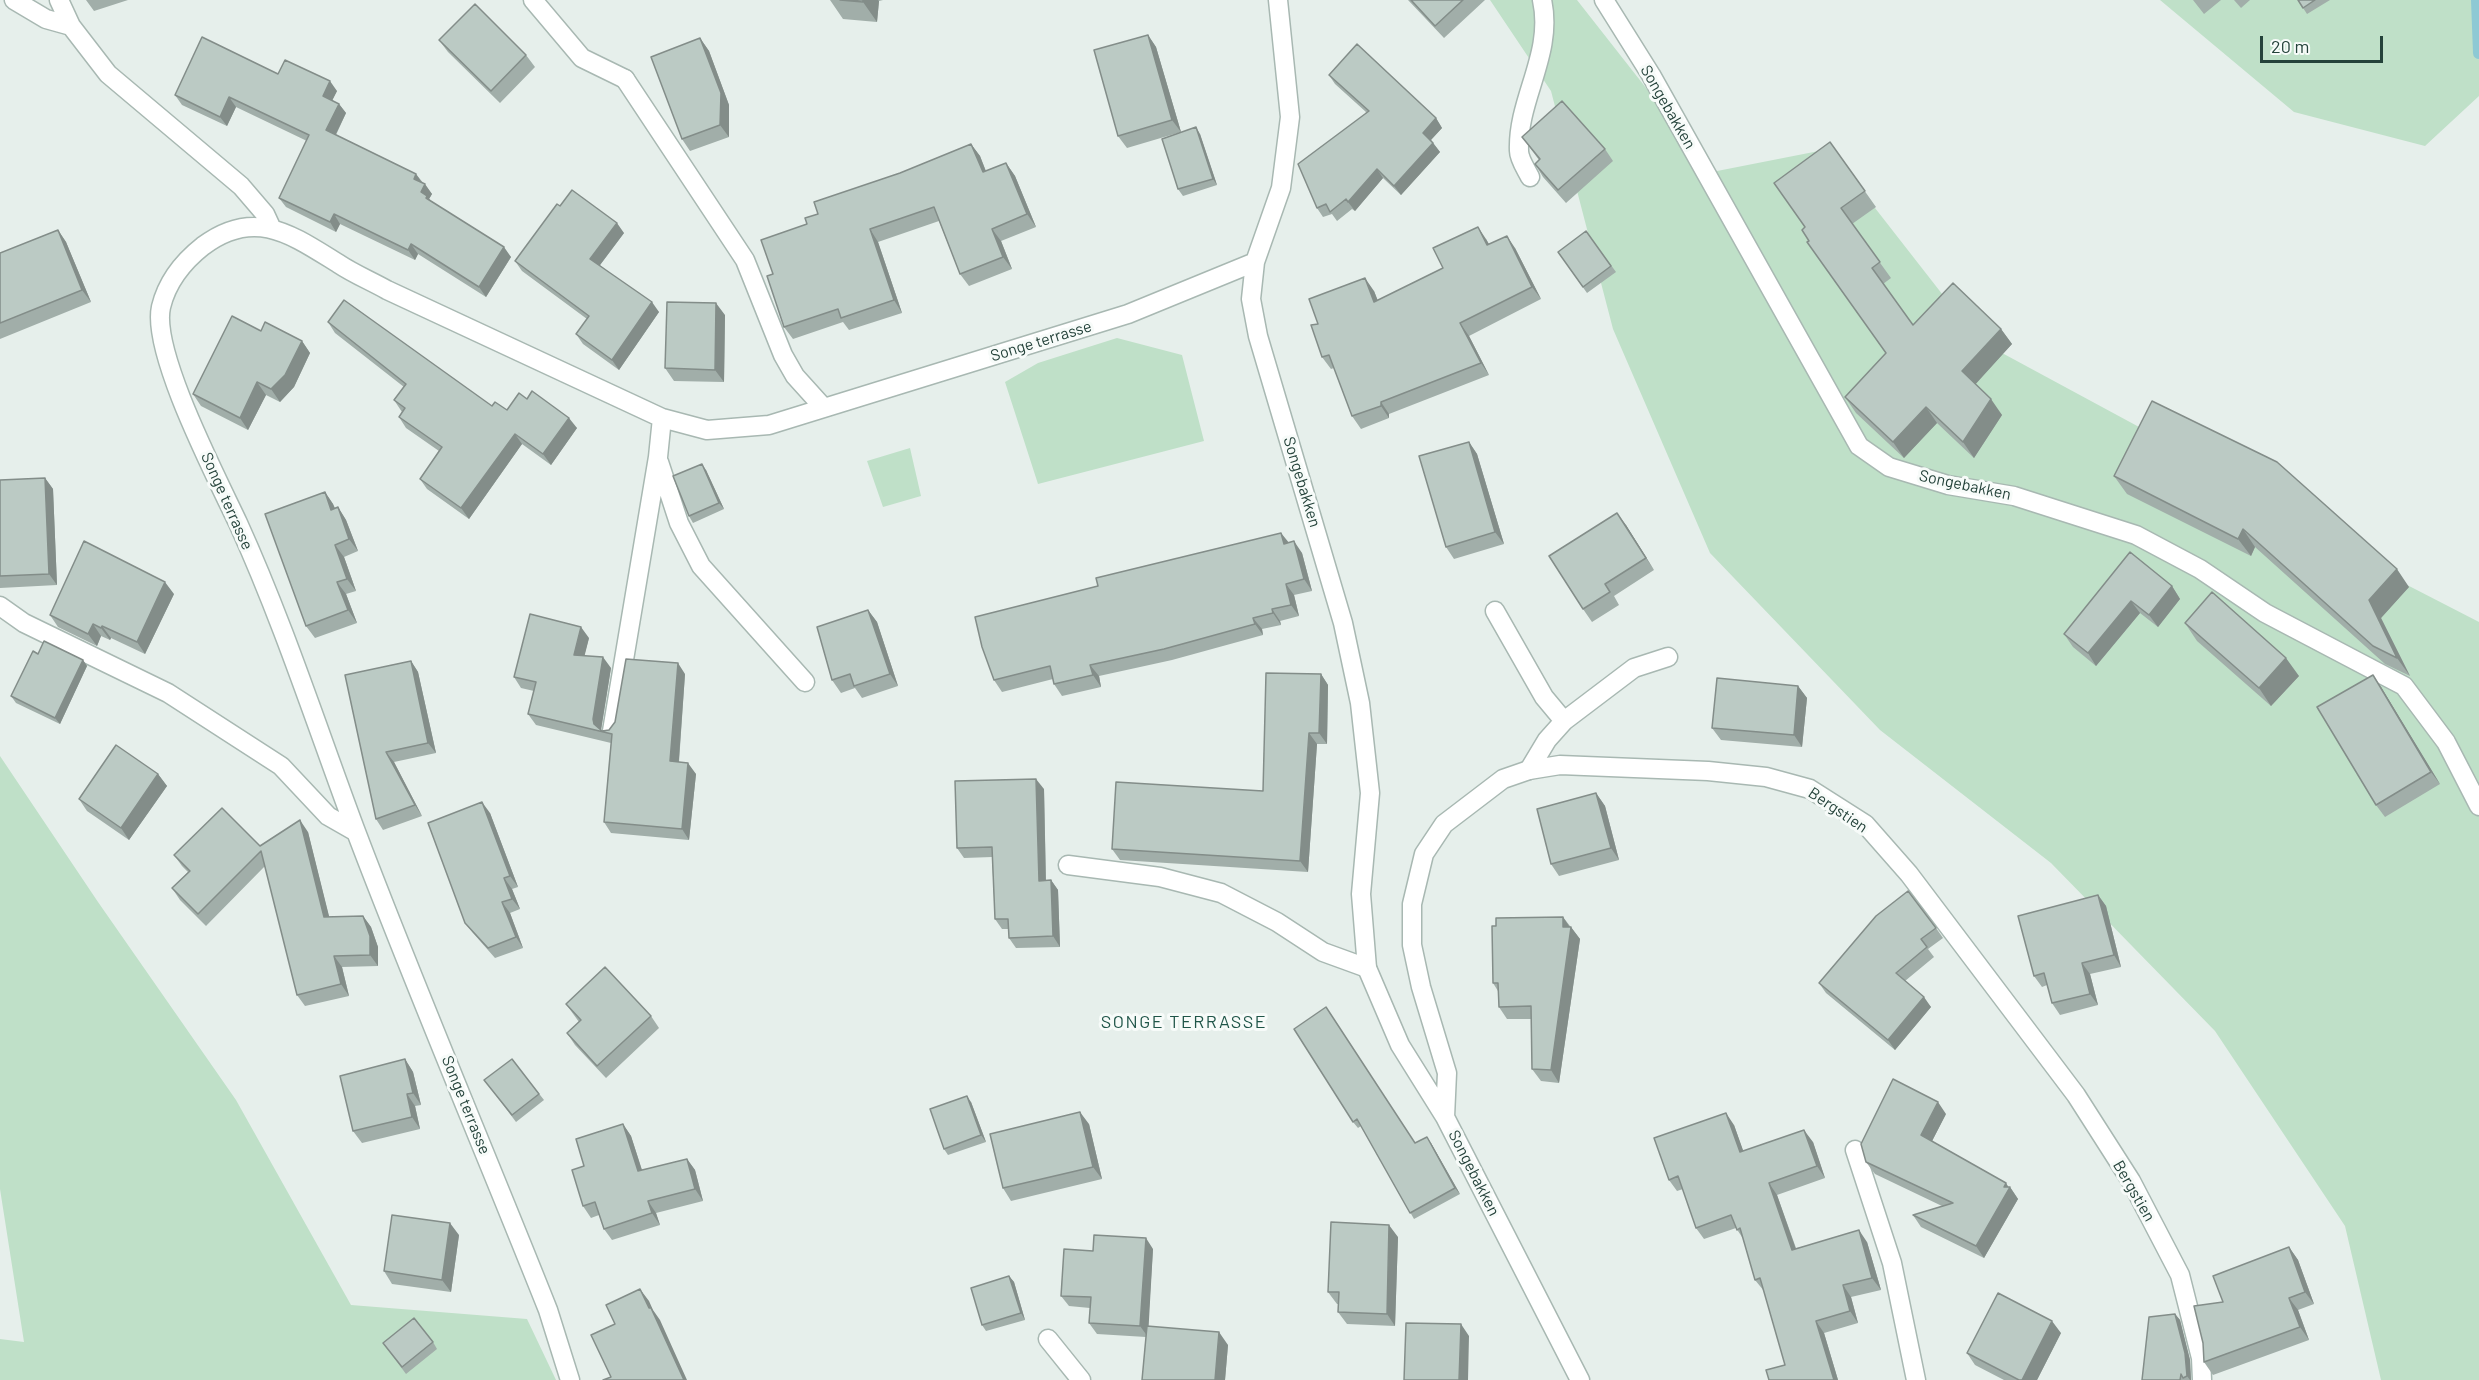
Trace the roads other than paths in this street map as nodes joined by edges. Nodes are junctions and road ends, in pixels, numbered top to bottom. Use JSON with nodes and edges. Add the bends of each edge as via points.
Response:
{"nodes":[{"id":1,"x":14,"y":0,"type":"edge"},
{"id":2,"x":59,"y":0,"type":"edge"},
{"id":3,"x":533,"y":0,"type":"edge"},
{"id":4,"x":1278,"y":0,"type":"edge"},
{"id":5,"x":1542,"y":0,"type":"edge"},
{"id":6,"x":1604,"y":0,"type":"edge"},
{"id":7,"x":71,"y":26,"type":"junction"},
{"id":8,"x":1530,"y":177,"type":"dead end"},
{"id":9,"x":271,"y":227,"type":"junction"},
{"id":10,"x":1255,"y":262,"type":"junction"},
{"id":11,"x":823,"y":407,"type":"junction"},
{"id":12,"x":662,"y":418,"type":"junction"},
{"id":13,"x":658,"y":457,"type":"junction"},
{"id":14,"x":0,"y":606,"type":"edge"},
{"id":15,"x":1495,"y":611,"type":"dead end"},
{"id":16,"x":1668,"y":657,"type":"dead end"},
{"id":17,"x":805,"y":682,"type":"dead end"},
{"id":18,"x":1564,"y":721,"type":"junction"},
{"id":19,"x":612,"y":731,"type":"edge"},
{"id":20,"x":1529,"y":770,"type":"junction"},
{"id":21,"x":2479,"y":806,"type":"edge"},
{"id":22,"x":357,"y":832,"type":"junction"},
{"id":23,"x":1068,"y":865,"type":"dead end"},
{"id":24,"x":1367,"y":968,"type":"junction"},
{"id":25,"x":1445,"y":1117,"type":"junction"},
{"id":26,"x":1855,"y":1150,"type":"dead end"},
{"id":27,"x":1048,"y":1339,"type":"dead end"},
{"id":28,"x":570,"y":1380,"type":"edge"},
{"id":29,"x":1081,"y":1380,"type":"edge"},
{"id":30,"x":1580,"y":1380,"type":"edge"},
{"id":31,"x":1916,"y":1380,"type":"edge"},
{"id":32,"x":2202,"y":1380,"type":"edge"}],
"edges":[{"from":1,"to":7,"type":"street","via":[[46,19]]},
{"from":2,"to":7,"type":"street"},
{"from":3,"to":11,"type":"street","via":[[582,58],[625,79],[745,260],[783,355],[795,376]]},
{"from":4,"to":10,"type":"street","name":"Songebakken","via":[[1290,117],[1281,188]]},
{"from":5,"to":8,"type":"street","via":[[1544,46],[1521,128],[1519,154]]},
{"from":6,"to":21,"type":"street","name":"Songebakken","via":[[1651,75],[1859,446],[1889,467],[1948,485],[2014,496],[2136,535],[2200,569],[2265,613],[2404,686],[2446,742]]},
{"from":7,"to":9,"type":"street","via":[[108,74],[241,186]]},
{"from":9,"to":12,"type":"street","name":"Songe terrasse","via":[[387,290]]},
{"from":9,"to":22,"type":"street","name":"Songe terrasse","via":[[249,227],[215,237],[186,260],[161,308],[161,336],[199,439],[242,531]]},
{"from":10,"to":11,"type":"street","name":"Songe terrasse","via":[[1128,314]]},
{"from":10,"to":24,"type":"street","name":"Songebakken","via":[[1251,299],[1258,336],[1343,623],[1360,703],[1370,793],[1360,894]]},
{"from":11,"to":12,"type":"street","name":"Songe terrasse","via":[[769,425],[740,429],[707,430]]},
{"from":12,"to":13,"type":"street"},
{"from":13,"to":17,"type":"street","via":[[679,523],[701,566]]},
{"from":13,"to":19,"type":"street"},
{"from":14,"to":22,"type":"street","via":[[24,623],[168,693],[281,766],[328,816]]},
{"from":15,"to":18,"type":"street","via":[[1544,697]]},
{"from":16,"to":18,"type":"street","via":[[1634,668]]},
{"from":18,"to":20,"type":"street"},
{"from":20,"to":25,"type":"street","name":"Bergstien","via":[[1503,779],[1444,824],[1424,854],[1412,904],[1412,945],[1447,1073]]},
{"from":20,"to":32,"type":"street","name":"Bergstien","via":[[1560,765],[1766,777],[1810,789],[1865,824],[1909,874],[2076,1095],[2131,1181],[2180,1275],[2202,1358]]},
{"from":22,"to":28,"type":"street","name":"Songe terrasse","via":[[548,1310]]},
{"from":23,"to":24,"type":"street","via":[[1160,877],[1221,893],[1323,952]]},
{"from":24,"to":25,"type":"street","name":"Songebakken","via":[[1400,1045]]},
{"from":25,"to":30,"type":"street","name":"Songebakken"},
{"from":26,"to":31,"type":"street","via":[[1892,1263]]},
{"from":27,"to":29,"type":"street"}]}
